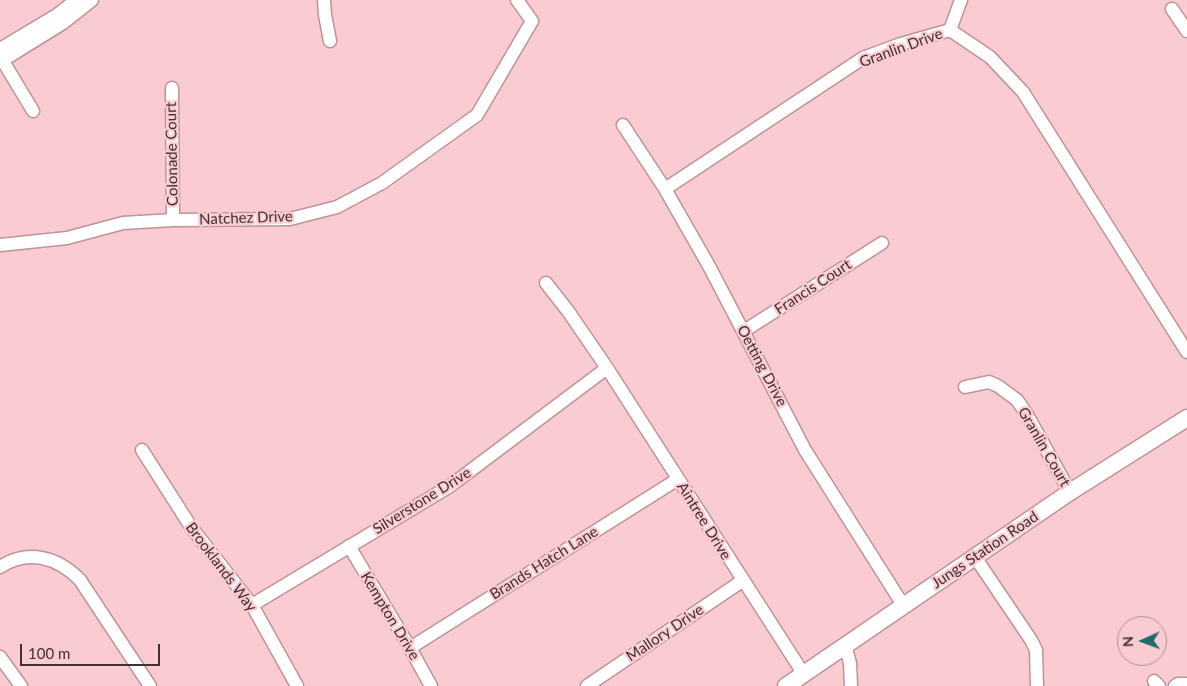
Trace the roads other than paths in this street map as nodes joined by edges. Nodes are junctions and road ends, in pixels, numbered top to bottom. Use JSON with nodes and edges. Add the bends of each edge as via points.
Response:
{"nodes":[{"id":1,"x":76,"y":0,"type":"edge"},
{"id":2,"x":92,"y":0,"type":"edge"},
{"id":3,"x":324,"y":0,"type":"edge"},
{"id":4,"x":517,"y":0,"type":"edge"},
{"id":5,"x":961,"y":0,"type":"edge"},
{"id":6,"x":1172,"y":8,"type":"dead end"},
{"id":7,"x":950,"y":30,"type":"junction"},
{"id":8,"x":1187,"y":31,"type":"edge"},
{"id":9,"x":330,"y":41,"type":"dead end"},
{"id":10,"x":1,"y":57,"type":"edge"},
{"id":11,"x":172,"y":88,"type":"dead end"},
{"id":12,"x":33,"y":111,"type":"dead end"},
{"id":13,"x":623,"y":124,"type":"dead end"},
{"id":14,"x":665,"y":189,"type":"junction"},
{"id":15,"x":173,"y":220,"type":"junction"},
{"id":16,"x":882,"y":243,"type":"dead end"},
{"id":17,"x":0,"y":245,"type":"edge"},
{"id":18,"x":546,"y":283,"type":"dead end"},
{"id":19,"x":744,"y":331,"type":"junction"},
{"id":20,"x":1187,"y":352,"type":"edge"},
{"id":21,"x":607,"y":368,"type":"junction"},
{"id":22,"x":965,"y":387,"type":"dead end"},
{"id":23,"x":1187,"y":418,"type":"edge"},
{"id":24,"x":142,"y":450,"type":"dead end"},
{"id":25,"x":678,"y":479,"type":"junction"},
{"id":26,"x":1070,"y":492,"type":"junction"},
{"id":27,"x":349,"y":546,"type":"junction"},
{"id":28,"x":975,"y":557,"type":"junction"},
{"id":29,"x":0,"y":567,"type":"edge"},
{"id":30,"x":742,"y":581,"type":"junction"},
{"id":31,"x":252,"y":605,"type":"junction"},
{"id":32,"x":903,"y":605,"type":"junction"},
{"id":33,"x":844,"y":645,"type":"junction"},
{"id":34,"x":410,"y":648,"type":"junction"},
{"id":35,"x":0,"y":657,"type":"edge"},
{"id":36,"x":803,"y":674,"type":"junction"},
{"id":37,"x":1187,"y":684,"type":"edge"},
{"id":38,"x":21,"y":686,"type":"edge"},
{"id":39,"x":150,"y":686,"type":"edge"},
{"id":40,"x":297,"y":686,"type":"edge"},
{"id":41,"x":430,"y":686,"type":"edge"},
{"id":42,"x":587,"y":686,"type":"edge"},
{"id":43,"x":786,"y":686,"type":"edge"},
{"id":44,"x":851,"y":686,"type":"edge"},
{"id":45,"x":1037,"y":686,"type":"edge"},
{"id":46,"x":1175,"y":686,"type":"edge"}],
"edges":[{"from":1,"to":10,"type":"street"},
{"from":2,"to":10,"type":"street","via":[[63,23]]},
{"from":3,"to":9,"type":"street"},
{"from":4,"to":15,"type":"street","name":"Natchez Drive","via":[[532,21],[477,115],[382,182],[337,207],[290,219]]},
{"from":5,"to":7,"type":"street"},
{"from":6,"to":8,"type":"street"},
{"from":7,"to":14,"type":"street","name":"Granlin Drive","via":[[864,58]]},
{"from":7,"to":20,"type":"street","name":"Granlin Drive","via":[[990,57],[1023,92]]},
{"from":10,"to":12,"type":"street"},
{"from":11,"to":15,"type":"street","name":"Colonade Court"},
{"from":13,"to":14,"type":"street","name":"Oetting Drive"},
{"from":14,"to":19,"type":"street","name":"Oetting Drive"},
{"from":15,"to":17,"type":"street","name":"Natchez Drive","via":[[123,223],[67,238]]},
{"from":16,"to":19,"type":"street","name":"Francis Court"},
{"from":18,"to":21,"type":"street","name":"Aintree Drive"},
{"from":19,"to":32,"type":"street","name":"Oetting Drive","via":[[805,450]]},
{"from":21,"to":25,"type":"street","name":"Aintree Drive"},
{"from":21,"to":27,"type":"street","name":"Silverstone Drive","via":[[450,486]]},
{"from":22,"to":26,"type":"street","name":"Granlin Court","via":[[989,382],[1017,400]]},
{"from":23,"to":26,"type":"main road","name":"Jungs Station Road"},
{"from":24,"to":31,"type":"street","name":"Brooklands Way","via":[[190,526]]},
{"from":25,"to":30,"type":"street","name":"Aintree Drive"},
{"from":25,"to":34,"type":"street","name":"Brands Hatch Lane"},
{"from":26,"to":28,"type":"main road","name":"Jungs Station Road"},
{"from":27,"to":31,"type":"street","name":"Silverstone Drive"},
{"from":27,"to":34,"type":"street","name":"Kempton Drive"},
{"from":28,"to":32,"type":"main road","name":"Jungs Station Road"},
{"from":28,"to":45,"type":"street","via":[[1036,650]]},
{"from":29,"to":39,"type":"street","via":[[10,560],[41,557],[72,571]]},
{"from":30,"to":36,"type":"street","name":"Aintree Drive"},
{"from":30,"to":42,"type":"street","name":"Mallory Drive"},
{"from":31,"to":40,"type":"street","name":"Brooklands Way"},
{"from":32,"to":33,"type":"main road","name":"Jungs Station Road"},
{"from":33,"to":36,"type":"main road","name":"Jungs Station Road"},
{"from":33,"to":44,"type":"street","via":[[850,663]]},
{"from":34,"to":41,"type":"street","name":"Kempton Drive"},
{"from":35,"to":38,"type":"street"},
{"from":36,"to":43,"type":"main road","name":"Jungs Station Road"},
{"from":37,"to":46,"type":"street"}]}
